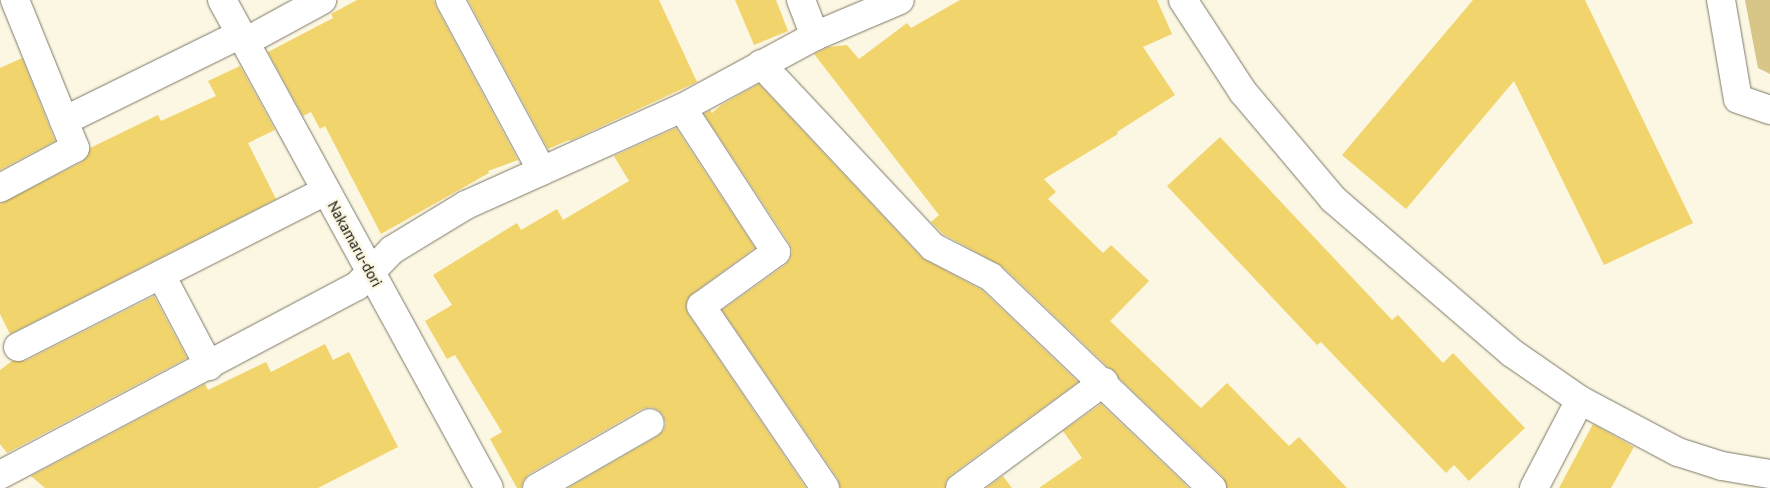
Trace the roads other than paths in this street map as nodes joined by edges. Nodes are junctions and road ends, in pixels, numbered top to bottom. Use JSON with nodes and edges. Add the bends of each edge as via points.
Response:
{"nodes":[{"id":1,"x":15,"y":0,"type":"edge"},
{"id":2,"x":222,"y":0,"type":"edge"},
{"id":3,"x":322,"y":0,"type":"edge"},
{"id":4,"x":450,"y":0,"type":"edge"},
{"id":5,"x":801,"y":0,"type":"edge"},
{"id":6,"x":900,"y":0,"type":"edge"},
{"id":7,"x":1183,"y":0,"type":"edge"},
{"id":8,"x":1721,"y":0,"type":"edge"},
{"id":9,"x":815,"y":36,"type":"junction"},
{"id":10,"x":243,"y":38,"type":"junction"},
{"id":11,"x":761,"y":64,"type":"junction"},
{"id":12,"x":682,"y":108,"type":"junction"},
{"id":13,"x":1770,"y":110,"type":"edge"},
{"id":14,"x":64,"y":120,"type":"junction"},
{"id":15,"x":542,"y":171,"type":"junction"},
{"id":16,"x":0,"y":188,"type":"edge"},
{"id":17,"x":326,"y":191,"type":"junction"},
{"id":18,"x":370,"y":271,"type":"junction"},
{"id":19,"x":162,"y":275,"type":"junction"},
{"id":20,"x":18,"y":346,"type":"dead end"},
{"id":21,"x":209,"y":366,"type":"junction"},
{"id":22,"x":1104,"y":382,"type":"junction"},
{"id":23,"x":1580,"y":400,"type":"junction"},
{"id":24,"x":650,"y":423,"type":"dead end"},
{"id":25,"x":1770,"y":474,"type":"edge"},
{"id":26,"x":0,"y":475,"type":"edge"},
{"id":27,"x":489,"y":488,"type":"edge"},
{"id":28,"x":537,"y":488,"type":"edge"},
{"id":29,"x":825,"y":488,"type":"edge"},
{"id":30,"x":960,"y":488,"type":"edge"},
{"id":31,"x":1212,"y":488,"type":"edge"},
{"id":32,"x":1534,"y":488,"type":"edge"}],
"edges":[{"from":1,"to":14,"type":"street"},
{"from":2,"to":10,"type":"street","name":"Nakamaru-dori"},
{"from":3,"to":10,"type":"street"},
{"from":4,"to":15,"type":"street"},
{"from":5,"to":9,"type":"street"},
{"from":6,"to":9,"type":"street"},
{"from":7,"to":23,"type":"street","via":[[1243,92],[1333,199],[1512,353]]},
{"from":8,"to":13,"type":"street","via":[[1738,100]]},
{"from":9,"to":11,"type":"street"},
{"from":10,"to":14,"type":"street"},
{"from":10,"to":17,"type":"street","name":"Nakamaru-dori"},
{"from":11,"to":12,"type":"street"},
{"from":11,"to":22,"type":"street","via":[[934,247],[991,276]]},
{"from":12,"to":15,"type":"street"},
{"from":12,"to":29,"type":"street","via":[[776,252],[701,306]]},
{"from":14,"to":16,"type":"street","via":[[75,148]]},
{"from":15,"to":18,"type":"street","via":[[466,205],[392,250]]},
{"from":17,"to":18,"type":"street","name":"Nakamaru-dori"},
{"from":17,"to":19,"type":"street"},
{"from":18,"to":21,"type":"street","via":[[357,286]]},
{"from":18,"to":27,"type":"street","name":"Nakamaru-dori"},
{"from":19,"to":20,"type":"street"},
{"from":19,"to":21,"type":"street"},
{"from":21,"to":26,"type":"street"},
{"from":22,"to":30,"type":"street"},
{"from":22,"to":31,"type":"street"},
{"from":23,"to":25,"type":"street","via":[[1678,452],[1722,466]]},
{"from":23,"to":32,"type":"street"},
{"from":24,"to":28,"type":"street"}]}
